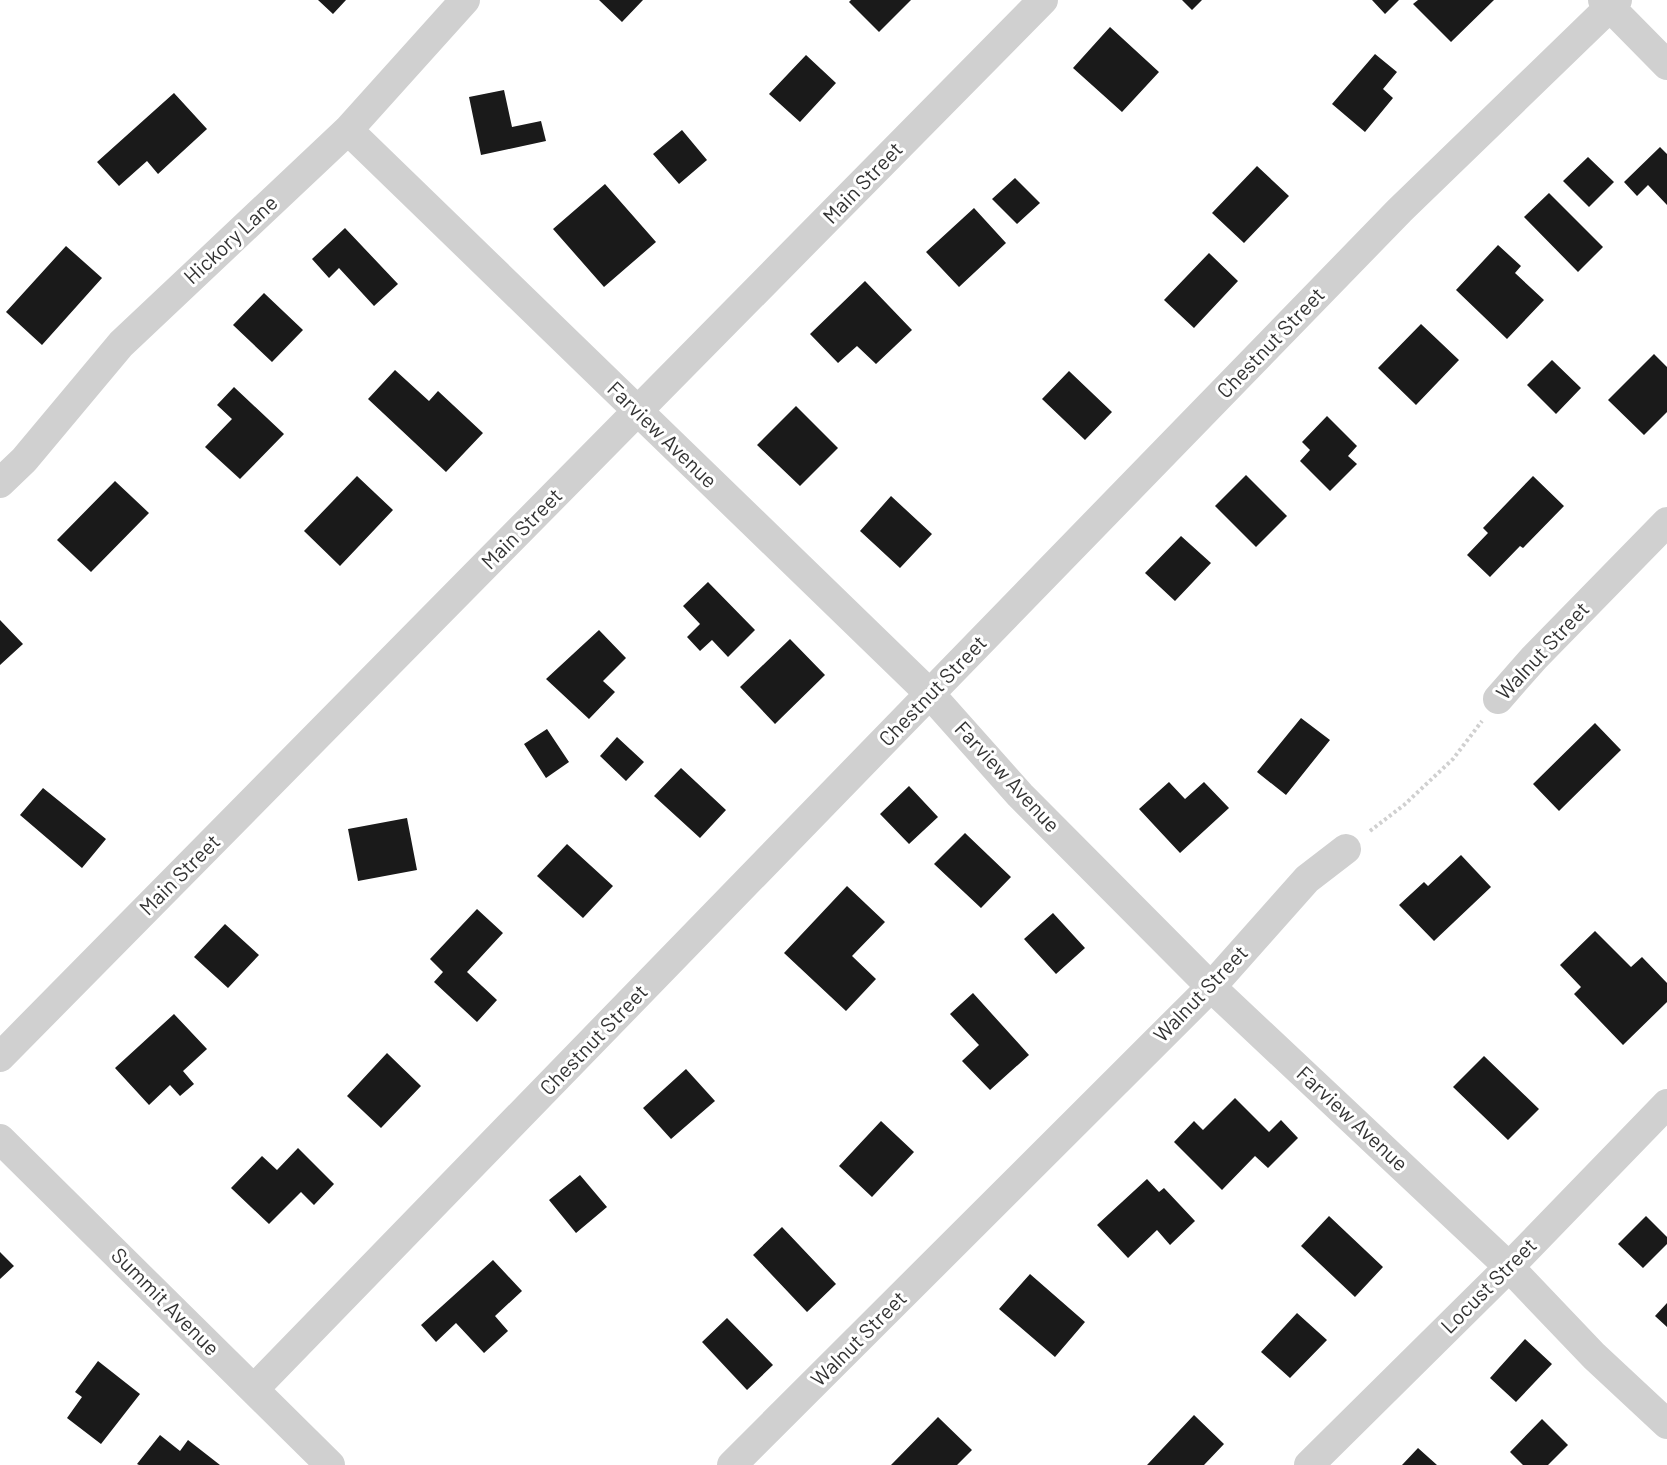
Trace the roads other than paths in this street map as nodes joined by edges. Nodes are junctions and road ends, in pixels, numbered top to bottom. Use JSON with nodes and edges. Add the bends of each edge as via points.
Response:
{"nodes":[{"id":1,"x":465,"y":0,"type":"edge"},
{"id":2,"x":1043,"y":0,"type":"edge"},
{"id":3,"x":1610,"y":2,"type":"edge"},
{"id":4,"x":1667,"y":65,"type":"edge"},
{"id":5,"x":348,"y":130,"type":"junction"},
{"id":6,"x":638,"y":412,"type":"junction"},
{"id":7,"x":0,"y":483,"type":"edge"},
{"id":8,"x":1667,"y":522,"type":"edge"},
{"id":9,"x":930,"y":694,"type":"junction"},
{"id":10,"x":1498,"y":699,"type":"road end"},
{"id":11,"x":1346,"y":849,"type":"road end"},
{"id":12,"x":1211,"y":987,"type":"junction"},
{"id":13,"x":0,"y":1058,"type":"edge"},
{"id":14,"x":1667,"y":1104,"type":"edge"},
{"id":15,"x":0,"y":1139,"type":"edge"},
{"id":16,"x":1509,"y":1267,"type":"junction"},
{"id":17,"x":254,"y":1389,"type":"junction"},
{"id":18,"x":1667,"y":1424,"type":"edge"},
{"id":19,"x":330,"y":1465,"type":"edge"},
{"id":20,"x":732,"y":1465,"type":"edge"},
{"id":21,"x":1309,"y":1465,"type":"edge"}],
"edges":[{"from":1,"to":5,"type":"street","name":"Hickory Lane"},
{"from":2,"to":6,"type":"street","name":"Main Street"},
{"from":3,"to":4,"type":"street"},
{"from":3,"to":9,"type":"street","name":"Chestnut Street","via":[[1400,210]]},
{"from":5,"to":6,"type":"street","name":"Farview Avenue"},
{"from":5,"to":7,"type":"street","name":"Hickory Lane","via":[[121,344],[24,460]]},
{"from":6,"to":9,"type":"street","name":"Farview Avenue"},
{"from":6,"to":13,"type":"street","name":"Main Street"},
{"from":8,"to":10,"type":"street","name":"Walnut Street"},
{"from":9,"to":12,"type":"street","name":"Farview Avenue","via":[[1020,795]]},
{"from":9,"to":17,"type":"street","name":"Chestnut Street"},
{"from":11,"to":12,"type":"street","name":"Walnut Street","via":[[1307,879]]},
{"from":12,"to":16,"type":"street","name":"Farview Avenue"},
{"from":12,"to":20,"type":"street","name":"Walnut Street"},
{"from":14,"to":16,"type":"street","name":"Locust Street"},
{"from":15,"to":17,"type":"street","name":"Summit Avenue"},
{"from":16,"to":18,"type":"street","name":"Farview Avenue","via":[[1594,1356]]},
{"from":16,"to":21,"type":"street","name":"Locust Street"},
{"from":17,"to":19,"type":"street","name":"Summit Avenue"}]}
